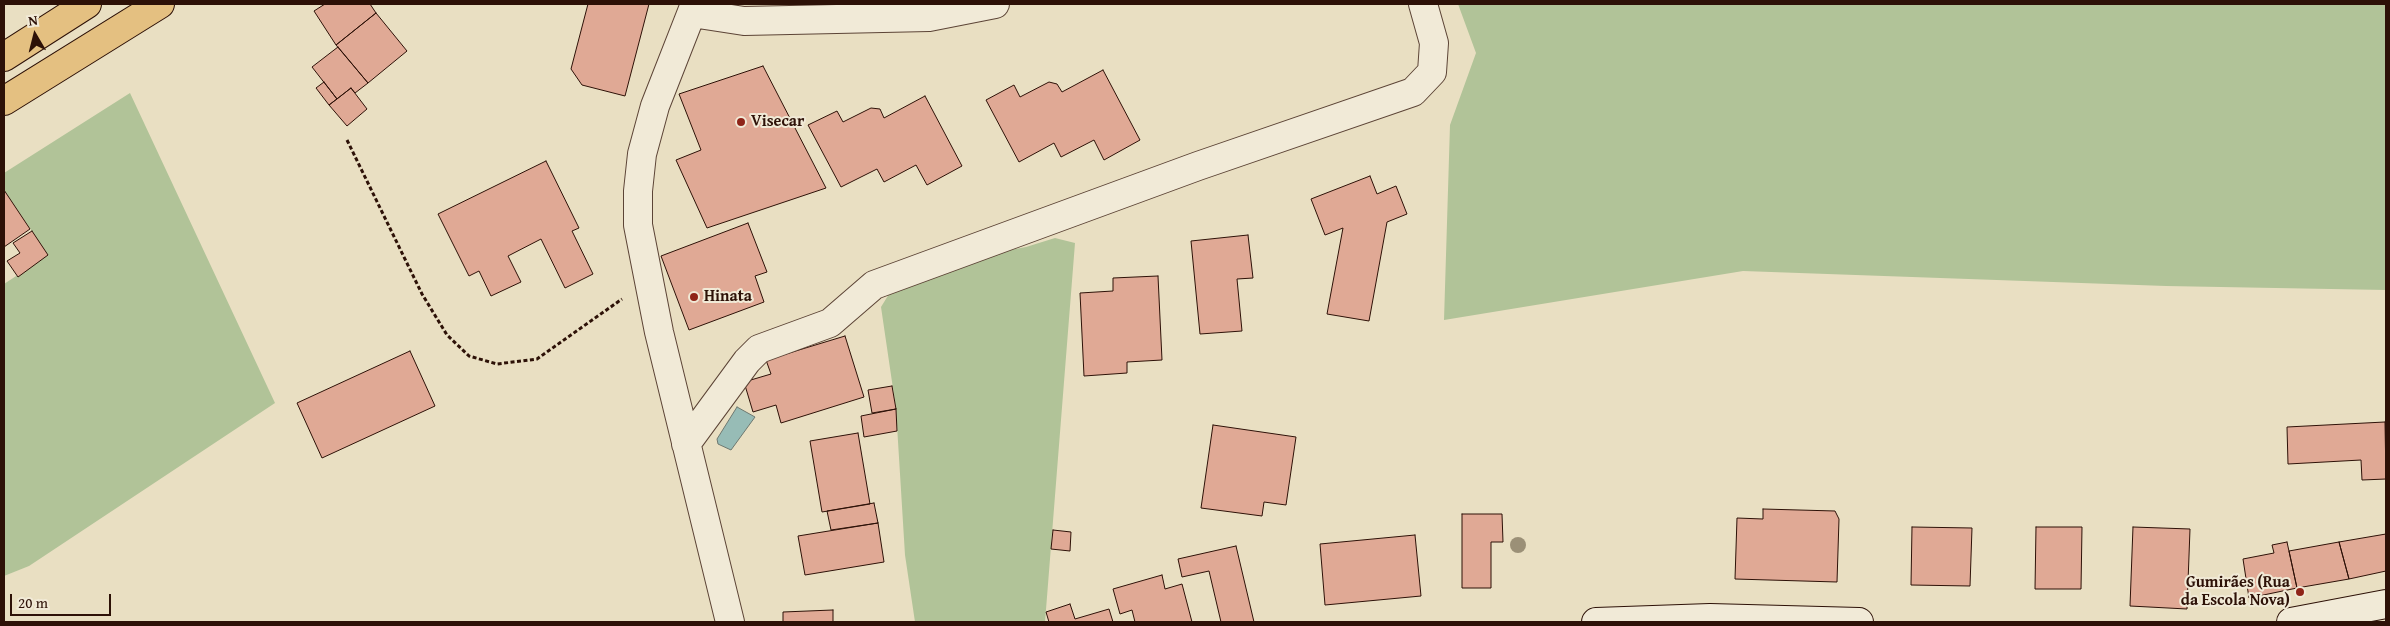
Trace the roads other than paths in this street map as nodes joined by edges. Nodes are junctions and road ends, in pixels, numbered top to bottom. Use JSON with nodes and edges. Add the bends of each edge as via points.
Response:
{"nodes":[{"id":1,"x":87,"y":4,"type":"edge"},
{"id":2,"x":160,"y":4,"type":"edge"},
{"id":3,"x":995,"y":4,"type":"edge"},
{"id":4,"x":1423,"y":4,"type":"edge"},
{"id":5,"x":693,"y":8,"type":"edge"},
{"id":6,"x":4,"y":56,"type":"edge"},
{"id":7,"x":4,"y":102,"type":"edge"},
{"id":8,"x":686,"y":444,"type":"junction"},
{"id":9,"x":2386,"y":604,"type":"edge"},
{"id":10,"x":2306,"y":621,"type":"edge"},
{"id":11,"x":730,"y":622,"type":"edge"},
{"id":12,"x":1596,"y":622,"type":"edge"},
{"id":13,"x":1859,"y":622,"type":"edge"}],
"edges":[{"from":1,"to":6,"type":"main road"},
{"from":2,"to":7,"type":"main road"},
{"from":3,"to":5,"type":"street","via":[[928,18],[744,21]]},
{"from":4,"to":8,"type":"street","via":[[1434,42],[1432,72],[1413,92],[1198,166],[874,285],[830,323],[759,350],[747,361]]},
{"from":5,"to":8,"type":"street","via":[[655,106],[642,154],[638,191],[638,225]]},
{"from":8,"to":11,"type":"street"},
{"from":9,"to":10,"type":"street"},
{"from":12,"to":13,"type":"street","via":[[1710,618]]}]}
